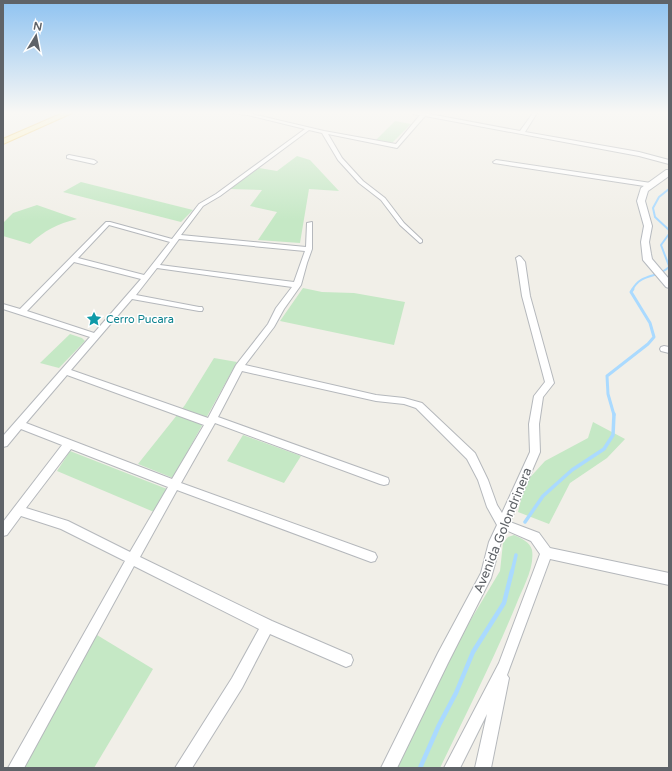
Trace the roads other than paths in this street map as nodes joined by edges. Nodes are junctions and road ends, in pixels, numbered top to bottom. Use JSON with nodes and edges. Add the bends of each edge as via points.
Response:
{"nodes":[{"id":1,"x":281,"y":149,"type":"edge"},
{"id":2,"x":334,"y":149,"type":"edge"},
{"id":3,"x":612,"y":149,"type":"edge"},
{"id":4,"x":69,"y":157,"type":"dead end"},
{"id":5,"x":94,"y":162,"type":"dead end"},
{"id":6,"x":496,"y":162,"type":"dead end"},
{"id":7,"x":669,"y":162,"type":"edge"},
{"id":8,"x":669,"y":172,"type":"edge"},
{"id":9,"x":651,"y":186,"type":"junction"},
{"id":10,"x":310,"y":223,"type":"dead end"},
{"id":11,"x":174,"y":239,"type":"junction"},
{"id":12,"x":420,"y":241,"type":"dead end"},
{"id":13,"x":309,"y":249,"type":"junction"},
{"id":14,"x":519,"y":258,"type":"dead end"},
{"id":15,"x":72,"y":259,"type":"junction"},
{"id":16,"x":155,"y":266,"type":"junction"},
{"id":17,"x":146,"y":278,"type":"junction"},
{"id":18,"x":297,"y":285,"type":"junction"},
{"id":19,"x":669,"y":285,"type":"edge"},
{"id":20,"x":131,"y":296,"type":"junction"},
{"id":21,"x":3,"y":306,"type":"edge"},
{"id":22,"x":199,"y":309,"type":"dead end"},
{"id":23,"x":22,"y":312,"type":"junction"},
{"id":24,"x":95,"y":336,"type":"junction"},
{"id":25,"x":239,"y":367,"type":"junction"},
{"id":26,"x":64,"y":371,"type":"junction"},
{"id":27,"x":211,"y":421,"type":"junction"},
{"id":28,"x":19,"y":424,"type":"junction"},
{"id":29,"x":4,"y":439,"type":"edge"},
{"id":30,"x":69,"y":444,"type":"junction"},
{"id":31,"x":384,"y":480,"type":"dead end"},
{"id":32,"x":175,"y":485,"type":"junction"},
{"id":33,"x":19,"y":510,"type":"junction"},
{"id":34,"x":503,"y":524,"type":"junction"},
{"id":35,"x":3,"y":531,"type":"edge"},
{"id":36,"x":546,"y":553,"type":"junction"},
{"id":37,"x":371,"y":557,"type":"dead end"},
{"id":38,"x":132,"y":559,"type":"junction"},
{"id":39,"x":669,"y":579,"type":"edge"},
{"id":40,"x":267,"y":626,"type":"junction"},
{"id":41,"x":346,"y":660,"type":"dead end"},
{"id":42,"x":504,"y":667,"type":"junction"},
{"id":43,"x":16,"y":768,"type":"edge"},
{"id":44,"x":183,"y":768,"type":"edge"},
{"id":45,"x":389,"y":768,"type":"edge"},
{"id":46,"x":452,"y":768,"type":"edge"},
{"id":47,"x":483,"y":768,"type":"edge"}],
"edges":[{"from":1,"to":11,"type":"street","via":[[201,205]]},
{"from":2,"to":12,"type":"street","via":[[356,177],[383,199],[402,224]]},
{"from":3,"to":7,"type":"street"},
{"from":4,"to":5,"type":"street"},
{"from":6,"to":9,"type":"street"},
{"from":8,"to":9,"type":"main road"},
{"from":9,"to":19,"type":"main road","via":[[644,190],[641,201],[648,226],[646,254]]},
{"from":10,"to":13,"type":"street"},
{"from":11,"to":13,"type":"street"},
{"from":11,"to":15,"type":"street","via":[[108,223]]},
{"from":11,"to":16,"type":"street"},
{"from":13,"to":18,"type":"street"},
{"from":14,"to":34,"type":"street","name":"Avenida Golondrinera","via":[[526,296],[550,383],[540,396],[534,424],[535,452]]},
{"from":15,"to":17,"type":"street"},
{"from":15,"to":23,"type":"street"},
{"from":16,"to":17,"type":"street"},
{"from":16,"to":18,"type":"street"},
{"from":17,"to":20,"type":"street"},
{"from":18,"to":25,"type":"street"},
{"from":20,"to":22,"type":"street"},
{"from":20,"to":24,"type":"street"},
{"from":21,"to":23,"type":"street"},
{"from":23,"to":24,"type":"street"},
{"from":24,"to":26,"type":"street"},
{"from":25,"to":27,"type":"street"},
{"from":25,"to":34,"type":"street","via":[[419,406],[472,456],[492,507]]},
{"from":26,"to":27,"type":"street"},
{"from":26,"to":28,"type":"street"},
{"from":27,"to":31,"type":"street"},
{"from":27,"to":32,"type":"street"},
{"from":28,"to":29,"type":"street"},
{"from":28,"to":30,"type":"street"},
{"from":30,"to":32,"type":"street"},
{"from":30,"to":33,"type":"street"},
{"from":32,"to":37,"type":"street"},
{"from":32,"to":38,"type":"street"},
{"from":33,"to":35,"type":"street"},
{"from":33,"to":38,"type":"street","via":[[64,525]]},
{"from":34,"to":36,"type":"street","via":[[535,537]]},
{"from":34,"to":45,"type":"street","name":"Avenida Golondrinera","via":[[495,542],[487,574]]},
{"from":36,"to":39,"type":"street"},
{"from":36,"to":42,"type":"street"},
{"from":38,"to":40,"type":"street"},
{"from":38,"to":43,"type":"street"},
{"from":40,"to":41,"type":"street"},
{"from":40,"to":44,"type":"street","via":[[237,684]]},
{"from":42,"to":46,"type":"street"},
{"from":42,"to":47,"type":"street"}]}
